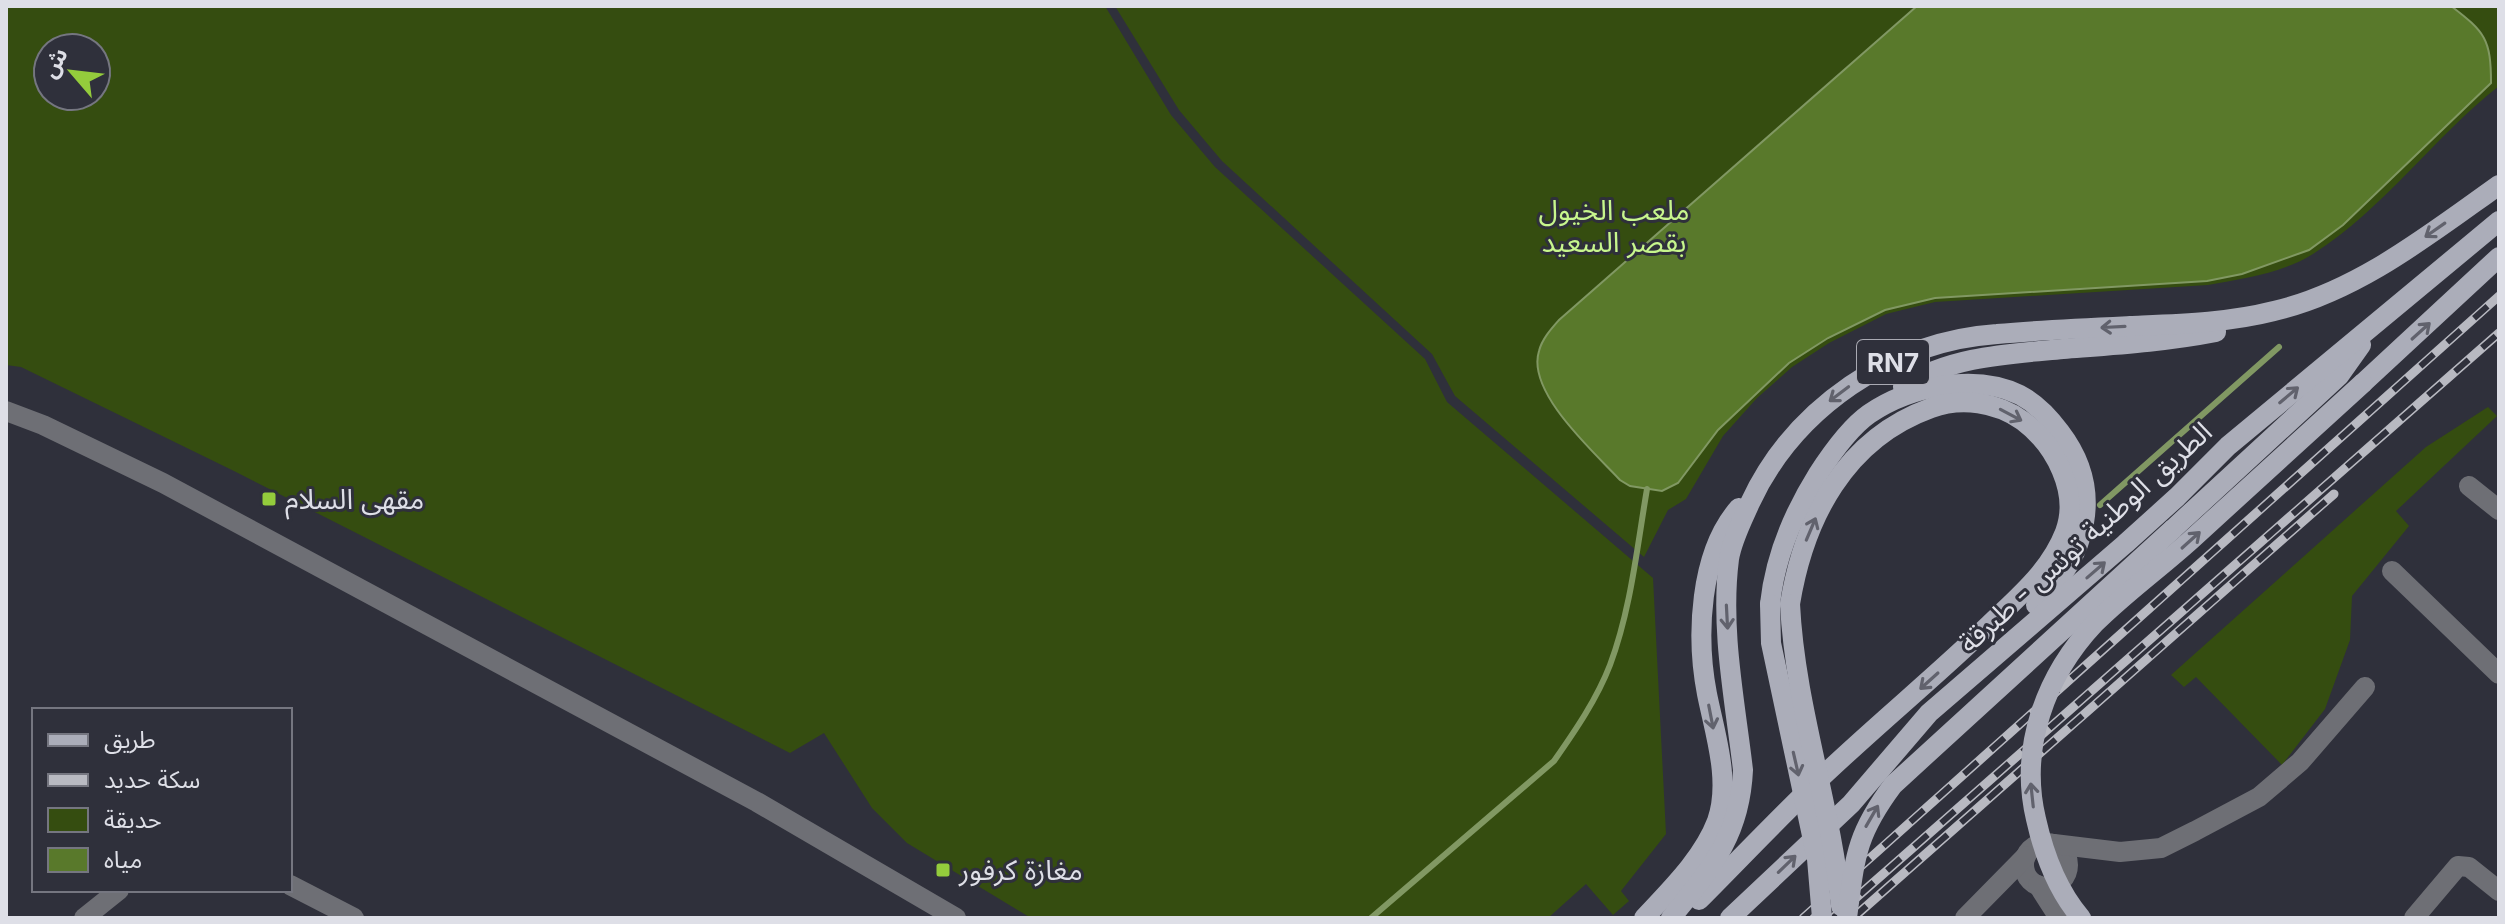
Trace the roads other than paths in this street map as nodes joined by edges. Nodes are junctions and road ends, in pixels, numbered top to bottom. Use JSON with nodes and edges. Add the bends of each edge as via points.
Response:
{"nodes":[{"id":1,"x":2499,"y":185,"type":"edge"},
{"id":2,"x":2499,"y":221,"type":"edge"},
{"id":3,"x":2499,"y":257,"type":"edge"},
{"id":4,"x":2307,"y":303,"type":"junction"},
{"id":5,"x":2370,"y":328,"type":"junction"},
{"id":6,"x":6,"y":411,"type":"edge"},
{"id":7,"x":1869,"y":414,"type":"junction"},
{"id":8,"x":2469,"y":486,"type":"dead end"},
{"id":9,"x":1757,"y":487,"type":"junction"},
{"id":10,"x":2499,"y":510,"type":"edge"},
{"id":11,"x":2392,"y":571,"type":"dead end"},
{"id":12,"x":1780,"y":604,"type":"junction"},
{"id":13,"x":2499,"y":674,"type":"edge"},
{"id":14,"x":2365,"y":687,"type":"dead end"},
{"id":15,"x":1929,"y":713,"type":"junction"},
{"id":16,"x":2054,"y":844,"type":"junction"},
{"id":17,"x":2120,"y":852,"type":"junction"},
{"id":18,"x":2026,"y":856,"type":"junction"},
{"id":19,"x":2065,"y":873,"type":"junction"},
{"id":20,"x":2035,"y":884,"type":"junction"},
{"id":21,"x":292,"y":886,"type":"edge"},
{"id":22,"x":2499,"y":891,"type":"edge"},
{"id":23,"x":116,"y":892,"type":"edge"},
{"id":24,"x":1983,"y":898,"type":"junction"},
{"id":25,"x":84,"y":918,"type":"edge"},
{"id":26,"x":354,"y":918,"type":"edge"},
{"id":27,"x":956,"y":918,"type":"edge"},
{"id":28,"x":1644,"y":918,"type":"edge"},
{"id":29,"x":1671,"y":918,"type":"edge"},
{"id":30,"x":1678,"y":918,"type":"edge"},
{"id":31,"x":1730,"y":918,"type":"edge"},
{"id":32,"x":1822,"y":918,"type":"edge"},
{"id":33,"x":1844,"y":918,"type":"edge"},
{"id":34,"x":1965,"y":918,"type":"edge"},
{"id":35,"x":2059,"y":918,"type":"edge"},
{"id":36,"x":2081,"y":918,"type":"edge"},
{"id":37,"x":2088,"y":918,"type":"edge"},
{"id":38,"x":2414,"y":918,"type":"edge"}],
"edges":[{"from":1,"to":4,"type":"main road","number":"RN7","one_way":true,"via":[[2418,242]]},
{"from":2,"to":5,"type":"main road","name":"الطريق الوطنية تونس - طبرقة"},
{"from":36,"to":3,"type":"main road","one_way":true,"bridge":true,"via":[[2051,870],[2033,805],[2032,750],[2050,688],[2077,644]]},
{"from":4,"to":7,"type":"main road","via":[[2248,325],[2182,339],[1967,362],[1915,379]]},
{"from":4,"to":9,"type":"main road","number":"RN7","one_way":true,"via":[[2213,321],[1995,334],[1942,343],[1864,375],[1830,400],[1798,429]]},
{"from":15,"to":5,"type":"main road","name":"الطريق الوطنية تونس - طبرقة","one_way":true,"via":[[2125,544],[2228,446]]},
{"from":33,"to":5,"type":"main road","one_way":true,"bridge":true,"via":[[1863,830],[1893,785],[2339,376]]},
{"from":6,"to":27,"type":"street","via":[[163,483],[757,802]]},
{"from":7,"to":12,"type":"main road","via":[[1831,454],[1805,495],[1779,558]]},
{"from":7,"to":15,"type":"main road","via":[[1922,390],[1970,383],[1994,386],[2020,395],[2048,415],[2077,458],[2086,487],[2077,549],[2054,588]]},
{"from":8,"to":10,"type":"street"},
{"from":9,"to":28,"type":"main road","one_way":true,"via":[[1716,542],[1707,586],[1703,672],[1723,783],[1719,812],[1705,845]]},
{"from":9,"to":29,"type":"main road","number":"RN7","one_way":true,"via":[[1730,555],[1726,593],[1742,798],[1720,853]]},
{"from":11,"to":13,"type":"street"},
{"from":12,"to":30,"type":"main road","one_way":true,"via":[[1809,532],[1842,471],[1871,441],[1914,414],[1937,406],[1986,403],[2036,431],[2064,473],[2066,530],[2035,581],[1826,772]]},
{"from":12,"to":32,"type":"main road","one_way":true,"bridge":true,"via":[[1771,643],[1817,859]]},
{"from":12,"to":33,"type":"main road","bridge":true},
{"from":14,"to":17,"type":"street","via":[[2300,762],[2259,797],[2161,848]]},
{"from":31,"to":15,"type":"main road","name":"الطريق الوطنية تونس - طبرقة","one_way":true,"via":[[1851,804]]},
{"from":16,"to":17,"type":"street"},
{"from":16,"to":18,"type":"street","via":[[2038,844]]},
{"from":16,"to":19,"type":"street","via":[[2062,849]]},
{"from":17,"to":19,"type":"street"},
{"from":18,"to":20,"type":"street","via":[[2025,871]]},
{"from":18,"to":24,"type":"street"},
{"from":19,"to":20,"type":"street","via":[[2052,885]]},
{"from":19,"to":37,"type":"street","via":[[2073,900]]},
{"from":20,"to":24,"type":"street"},
{"from":20,"to":35,"type":"street"},
{"from":21,"to":26,"type":"street"},
{"from":22,"to":38,"type":"street","via":[[2464,864]]},
{"from":23,"to":25,"type":"street"},
{"from":24,"to":34,"type":"street"}]}
